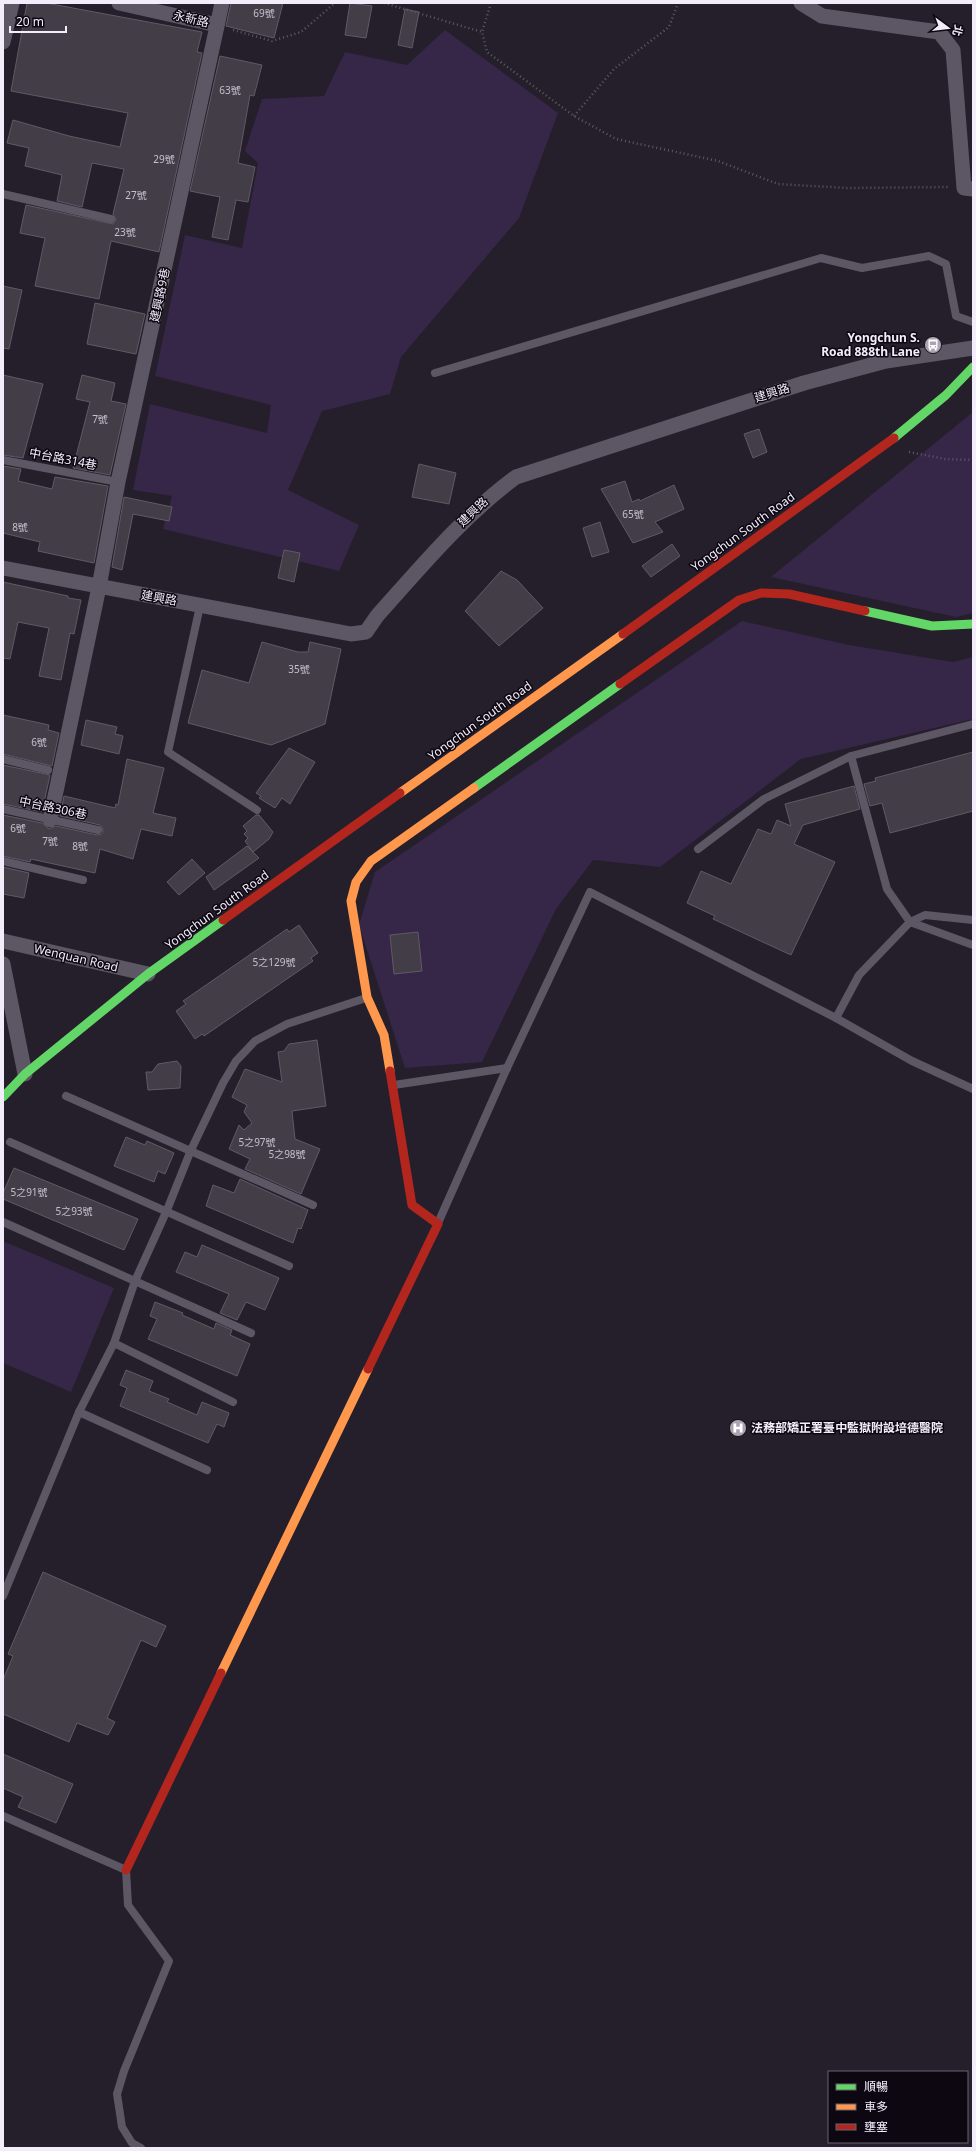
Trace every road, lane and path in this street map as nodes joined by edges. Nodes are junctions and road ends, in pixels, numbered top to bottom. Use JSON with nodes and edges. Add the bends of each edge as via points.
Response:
{"nodes":[{"id":1,"x":12,"y":3,"type":"edge"},
{"id":2,"x":119,"y":3,"type":"edge"},
{"id":3,"x":222,"y":3,"type":"edge"},
{"id":4,"x":335,"y":3,"type":"edge"},
{"id":5,"x":384,"y":3,"type":"edge"},
{"id":6,"x":491,"y":3,"type":"edge"},
{"id":7,"x":678,"y":3,"type":"edge"},
{"id":8,"x":801,"y":3,"type":"edge"},
{"id":9,"x":217,"y":25,"type":"junction"},
{"id":10,"x":482,"y":32,"type":"junction"},
{"id":11,"x":3,"y":39,"type":"edge"},
{"id":12,"x":574,"y":116,"type":"junction"},
{"id":13,"x":969,"y":188,"type":"edge"},
{"id":14,"x":3,"y":194,"type":"edge"},
{"id":15,"x":111,"y":219,"type":"dead end"},
{"id":16,"x":973,"y":322,"type":"edge"},
{"id":17,"x":973,"y":348,"type":"edge"},
{"id":18,"x":973,"y":367,"type":"edge"},
{"id":19,"x":435,"y":373,"type":"dead end"},
{"id":20,"x":883,"y":447,"type":"junction"},
{"id":21,"x":3,"y":460,"type":"edge"},
{"id":22,"x":973,"y":460,"type":"edge"},
{"id":23,"x":118,"y":482,"type":"junction"},
{"id":24,"x":3,"y":568,"type":"edge"},
{"id":25,"x":99,"y":587,"type":"junction"},
{"id":26,"x":200,"y":606,"type":"junction"},
{"id":27,"x":973,"y":624,"type":"edge"},
{"id":28,"x":973,"y":724,"type":"edge"},
{"id":29,"x":851,"y":756,"type":"junction"},
{"id":30,"x":3,"y":759,"type":"edge"},
{"id":31,"x":48,"y":770,"type":"dead end"},
{"id":32,"x":3,"y":809,"type":"edge"},
{"id":33,"x":257,"y":810,"type":"dead end"},
{"id":34,"x":50,"y":820,"type":"junction"},
{"id":35,"x":98,"y":830,"type":"dead end"},
{"id":36,"x":698,"y":849,"type":"dead end"},
{"id":37,"x":3,"y":861,"type":"edge"},
{"id":38,"x":83,"y":880,"type":"dead end"},
{"id":39,"x":973,"y":920,"type":"edge"},
{"id":40,"x":910,"y":922,"type":"junction"},
{"id":41,"x":3,"y":942,"type":"edge"},
{"id":42,"x":973,"y":945,"type":"edge"},
{"id":43,"x":3,"y":964,"type":"edge"},
{"id":44,"x":148,"y":974,"type":"junction"},
{"id":45,"x":367,"y":997,"type":"junction"},
{"id":46,"x":836,"y":1018,"type":"junction"},
{"id":47,"x":508,"y":1068,"type":"junction"},
{"id":48,"x":25,"y":1074,"type":"junction"},
{"id":49,"x":392,"y":1085,"type":"junction"},
{"id":50,"x":973,"y":1089,"type":"edge"},
{"id":51,"x":66,"y":1096,"type":"dead end"},
{"id":52,"x":3,"y":1097,"type":"edge"},
{"id":53,"x":10,"y":1142,"type":"dead end"},
{"id":54,"x":191,"y":1150,"type":"junction"},
{"id":55,"x":313,"y":1205,"type":"dead end"},
{"id":56,"x":167,"y":1210,"type":"junction"},
{"id":57,"x":3,"y":1222,"type":"edge"},
{"id":58,"x":438,"y":1224,"type":"junction"},
{"id":59,"x":289,"y":1266,"type":"dead end"},
{"id":60,"x":135,"y":1281,"type":"junction"},
{"id":61,"x":251,"y":1333,"type":"dead end"},
{"id":62,"x":114,"y":1343,"type":"junction"},
{"id":63,"x":233,"y":1402,"type":"dead end"},
{"id":64,"x":79,"y":1412,"type":"junction"},
{"id":65,"x":207,"y":1470,"type":"dead end"},
{"id":66,"x":3,"y":1596,"type":"edge"},
{"id":67,"x":3,"y":1816,"type":"edge"},
{"id":68,"x":126,"y":1870,"type":"junction"},
{"id":69,"x":141,"y":2148,"type":"edge"}],
"edges":[{"from":1,"to":11,"type":"street"},
{"from":2,"to":9,"type":"street","name":"永新路"},
{"from":3,"to":9,"type":"street","name":"建興路9巷"},
{"from":4,"to":9,"type":"path","via":[[301,32],[272,41]]},
{"from":5,"to":10,"type":"path"},
{"from":6,"to":10,"type":"path"},
{"from":7,"to":12,"type":"path","via":[[669,27],[614,69]]},
{"from":8,"to":13,"type":"street","via":[[822,16],[939,32],[953,50]]},
{"from":9,"to":23,"type":"street","name":"建興路9巷"},
{"from":10,"to":12,"type":"path","via":[[487,52]]},
{"from":12,"to":13,"type":"path","via":[[616,139],[718,161],[778,184],[847,188]]},
{"from":14,"to":15,"type":"lane"},
{"from":16,"to":19,"type":"lane","via":[[956,316],[946,264],[929,256],[862,268],[821,258]]},
{"from":17,"to":26,"type":"street","name":"建興路","via":[[886,361],[804,383],[516,477],[463,520],[377,616],[366,632],[351,634]]},
{"from":18,"to":20,"type":"street","name":"Yongchun South Road","via":[[946,395]]},
{"from":20,"to":22,"type":"path","via":[[945,459]]},
{"from":20,"to":44,"type":"street","name":"Yongchun South Road"},
{"from":21,"to":23,"type":"lane","name":"中台路314巷"},
{"from":23,"to":25,"type":"street","name":"建興路9巷"},
{"from":24,"to":25,"type":"street","name":"建興路"},
{"from":25,"to":26,"type":"street","name":"建興路"},
{"from":25,"to":34,"type":"street","name":"建興路9巷"},
{"from":26,"to":33,"type":"lane","via":[[168,752]]},
{"from":27,"to":45,"type":"street","via":[[932,626],[789,594],[762,593],[739,600],[371,861],[356,882],[351,901]]},
{"from":28,"to":29,"type":"lane"},
{"from":29,"to":36,"type":"lane","via":[[764,800]]},
{"from":29,"to":40,"type":"lane","via":[[887,889]]},
{"from":30,"to":31,"type":"lane"},
{"from":32,"to":34,"type":"lane","name":"中台路306巷"},
{"from":34,"to":35,"type":"lane","name":"中台路306巷"},
{"from":37,"to":38,"type":"lane"},
{"from":39,"to":40,"type":"lane","via":[[926,915]]},
{"from":40,"to":42,"type":"lane"},
{"from":40,"to":46,"type":"lane","via":[[859,975]]},
{"from":41,"to":44,"type":"street","name":"Wenquan Road"},
{"from":43,"to":48,"type":"street"},
{"from":44,"to":48,"type":"street","name":"Yongchun South Road"},
{"from":45,"to":49,"type":"street","via":[[384,1035]]},
{"from":45,"to":54,"type":"lane","via":[[287,1024],[255,1041],[236,1061],[226,1078]]},
{"from":46,"to":47,"type":"lane","via":[[590,892]]},
{"from":46,"to":50,"type":"lane","via":[[912,1061]]},
{"from":47,"to":49,"type":"lane"},
{"from":47,"to":58,"type":"lane"},
{"from":48,"to":52,"type":"street","name":"Yongchun South Road"},
{"from":49,"to":58,"type":"street","via":[[412,1206]]},
{"from":51,"to":54,"type":"lane"},
{"from":53,"to":56,"type":"lane"},
{"from":54,"to":55,"type":"lane"},
{"from":54,"to":56,"type":"lane"},
{"from":56,"to":59,"type":"lane"},
{"from":56,"to":60,"type":"lane"},
{"from":57,"to":60,"type":"lane"},
{"from":58,"to":68,"type":"street"},
{"from":60,"to":61,"type":"lane"},
{"from":60,"to":62,"type":"lane"},
{"from":62,"to":63,"type":"lane"},
{"from":62,"to":64,"type":"lane"},
{"from":64,"to":65,"type":"lane"},
{"from":64,"to":66,"type":"lane"},
{"from":67,"to":68,"type":"lane"},
{"from":68,"to":69,"type":"lane","via":[[128,1905],[169,1961],[124,2071],[118,2094],[122,2127],[132,2143]]}]}
